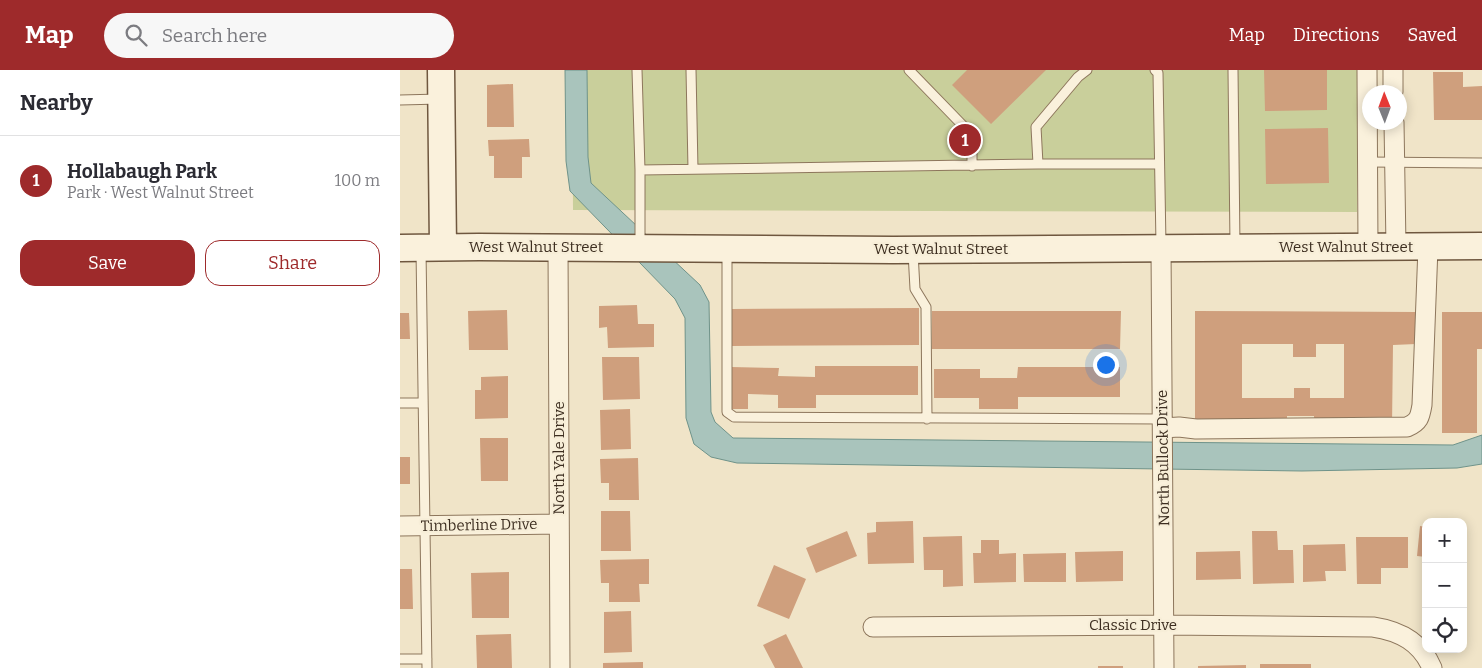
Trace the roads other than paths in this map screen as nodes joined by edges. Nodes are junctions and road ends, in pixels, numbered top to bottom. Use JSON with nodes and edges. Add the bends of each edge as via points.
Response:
{"nodes":[{"id":1,"x":441,"y":70,"type":"edge"},
{"id":2,"x":637,"y":70,"type":"edge"},
{"id":3,"x":691,"y":70,"type":"edge"},
{"id":4,"x":909,"y":70,"type":"edge"},
{"id":5,"x":1087,"y":70,"type":"edge"},
{"id":6,"x":1155,"y":70,"type":"edge"},
{"id":7,"x":1233,"y":70,"type":"edge"},
{"id":8,"x":1367,"y":70,"type":"edge"},
{"id":9,"x":1393,"y":70,"type":"edge"},
{"id":10,"x":1393,"y":85,"type":"edge"},
{"id":11,"x":441,"y":99,"type":"junction"},
{"id":12,"x":400,"y":100,"type":"edge"},
{"id":13,"x":1394,"y":130,"type":"edge"},
{"id":14,"x":1368,"y":162,"type":"junction"},
{"id":15,"x":1394,"y":162,"type":"junction"},
{"id":16,"x":1482,"y":163,"type":"edge"},
{"id":17,"x":1038,"y":164,"type":"junction"},
{"id":18,"x":1160,"y":164,"type":"junction"},
{"id":19,"x":972,"y":166,"type":"junction"},
{"id":20,"x":693,"y":169,"type":"junction"},
{"id":21,"x":640,"y":170,"type":"junction"},
{"id":22,"x":1482,"y":246,"type":"edge"},
{"id":23,"x":640,"y":247,"type":"junction"},
{"id":24,"x":1368,"y":247,"type":"junction"},
{"id":25,"x":1396,"y":247,"type":"junction"},
{"id":26,"x":1428,"y":247,"type":"junction"},
{"id":27,"x":421,"y":248,"type":"edge"},
{"id":28,"x":558,"y":248,"type":"junction"},
{"id":29,"x":727,"y":248,"type":"junction"},
{"id":30,"x":1161,"y":248,"type":"junction"},
{"id":31,"x":1235,"y":248,"type":"junction"},
{"id":32,"x":913,"y":250,"type":"junction"},
{"id":33,"x":400,"y":403,"type":"edge"},
{"id":34,"x":423,"y":403,"type":"junction"},
{"id":35,"x":927,"y":419,"type":"junction"},
{"id":36,"x":1162,"y":427,"type":"junction"},
{"id":37,"x":559,"y":524,"type":"junction"},
{"id":38,"x":400,"y":526,"type":"edge"},
{"id":39,"x":424,"y":526,"type":"junction"},
{"id":40,"x":1164,"y":625,"type":"junction"},
{"id":41,"x":873,"y":628,"type":"dead end"},
{"id":42,"x":400,"y":659,"type":"edge"},
{"id":43,"x":427,"y":663,"type":"edge"},
{"id":44,"x":560,"y":668,"type":"edge"},
{"id":45,"x":1164,"y":668,"type":"edge"},
{"id":46,"x":1432,"y":668,"type":"edge"}],
"edges":[{"from":1,"to":11,"type":"main road"},
{"from":2,"to":21,"type":"lane"},
{"from":3,"to":20,"type":"lane"},
{"from":4,"to":19,"type":"lane","via":[[972,136]]},
{"from":5,"to":17,"type":"lane","via":[[1036,127]]},
{"from":6,"to":18,"type":"lane","via":[[1158,73]]},
{"from":7,"to":31,"type":"lane"},
{"from":8,"to":14,"type":"street"},
{"from":9,"to":10,"type":"street"},
{"from":11,"to":12,"type":"lane"},
{"from":11,"to":27,"type":"main road"},
{"from":13,"to":15,"type":"street"},
{"from":14,"to":15,"type":"lane"},
{"from":14,"to":24,"type":"street"},
{"from":15,"to":16,"type":"lane"},
{"from":15,"to":25,"type":"street"},
{"from":17,"to":18,"type":"lane"},
{"from":17,"to":19,"type":"lane"},
{"from":18,"to":30,"type":"lane"},
{"from":19,"to":20,"type":"lane"},
{"from":20,"to":21,"type":"lane"},
{"from":21,"to":23,"type":"lane"},
{"from":22,"to":26,"type":"main road","name":"West Walnut Street"},
{"from":23,"to":28,"type":"main road","name":"West Walnut Street"},
{"from":23,"to":29,"type":"main road","name":"West Walnut Street"},
{"from":24,"to":25,"type":"main road","name":"West Walnut Street"},
{"from":24,"to":31,"type":"main road","name":"West Walnut Street"},
{"from":25,"to":26,"type":"main road","name":"West Walnut Street"},
{"from":26,"to":36,"type":"street","via":[[1422,404],[1420,418],[1415,424],[1408,427]]},
{"from":27,"to":28,"type":"main road","name":"West Walnut Street"},
{"from":27,"to":34,"type":"lane"},
{"from":28,"to":37,"type":"street","name":"North Yale Drive"},
{"from":29,"to":32,"type":"main road","name":"West Walnut Street"},
{"from":29,"to":35,"type":"lane","via":[[728,412],[734,417],[745,418]]},
{"from":30,"to":31,"type":"main road","name":"West Walnut Street"},
{"from":30,"to":32,"type":"main road","name":"West Walnut Street"},
{"from":30,"to":36,"type":"street","name":"North Bullock Drive"},
{"from":32,"to":35,"type":"lane","via":[[915,289],[926,306]]},
{"from":33,"to":34,"type":"lane"},
{"from":34,"to":39,"type":"lane"},
{"from":35,"to":36,"type":"lane"},
{"from":36,"to":40,"type":"street","name":"North Bullock Drive"},
{"from":37,"to":39,"type":"street","name":"Timberline Drive"},
{"from":37,"to":44,"type":"street","name":"North Yale Drive"},
{"from":38,"to":39,"type":"street","name":"Timberline Drive"},
{"from":39,"to":43,"type":"lane"},
{"from":40,"to":41,"type":"street","name":"Classic Drive"},
{"from":40,"to":45,"type":"street","name":"North Bullock Drive"},
{"from":40,"to":46,"type":"street","name":"Classic Drive","via":[[1373,627],[1392,630],[1415,644],[1427,656]]},
{"from":42,"to":43,"type":"lane"}]}
